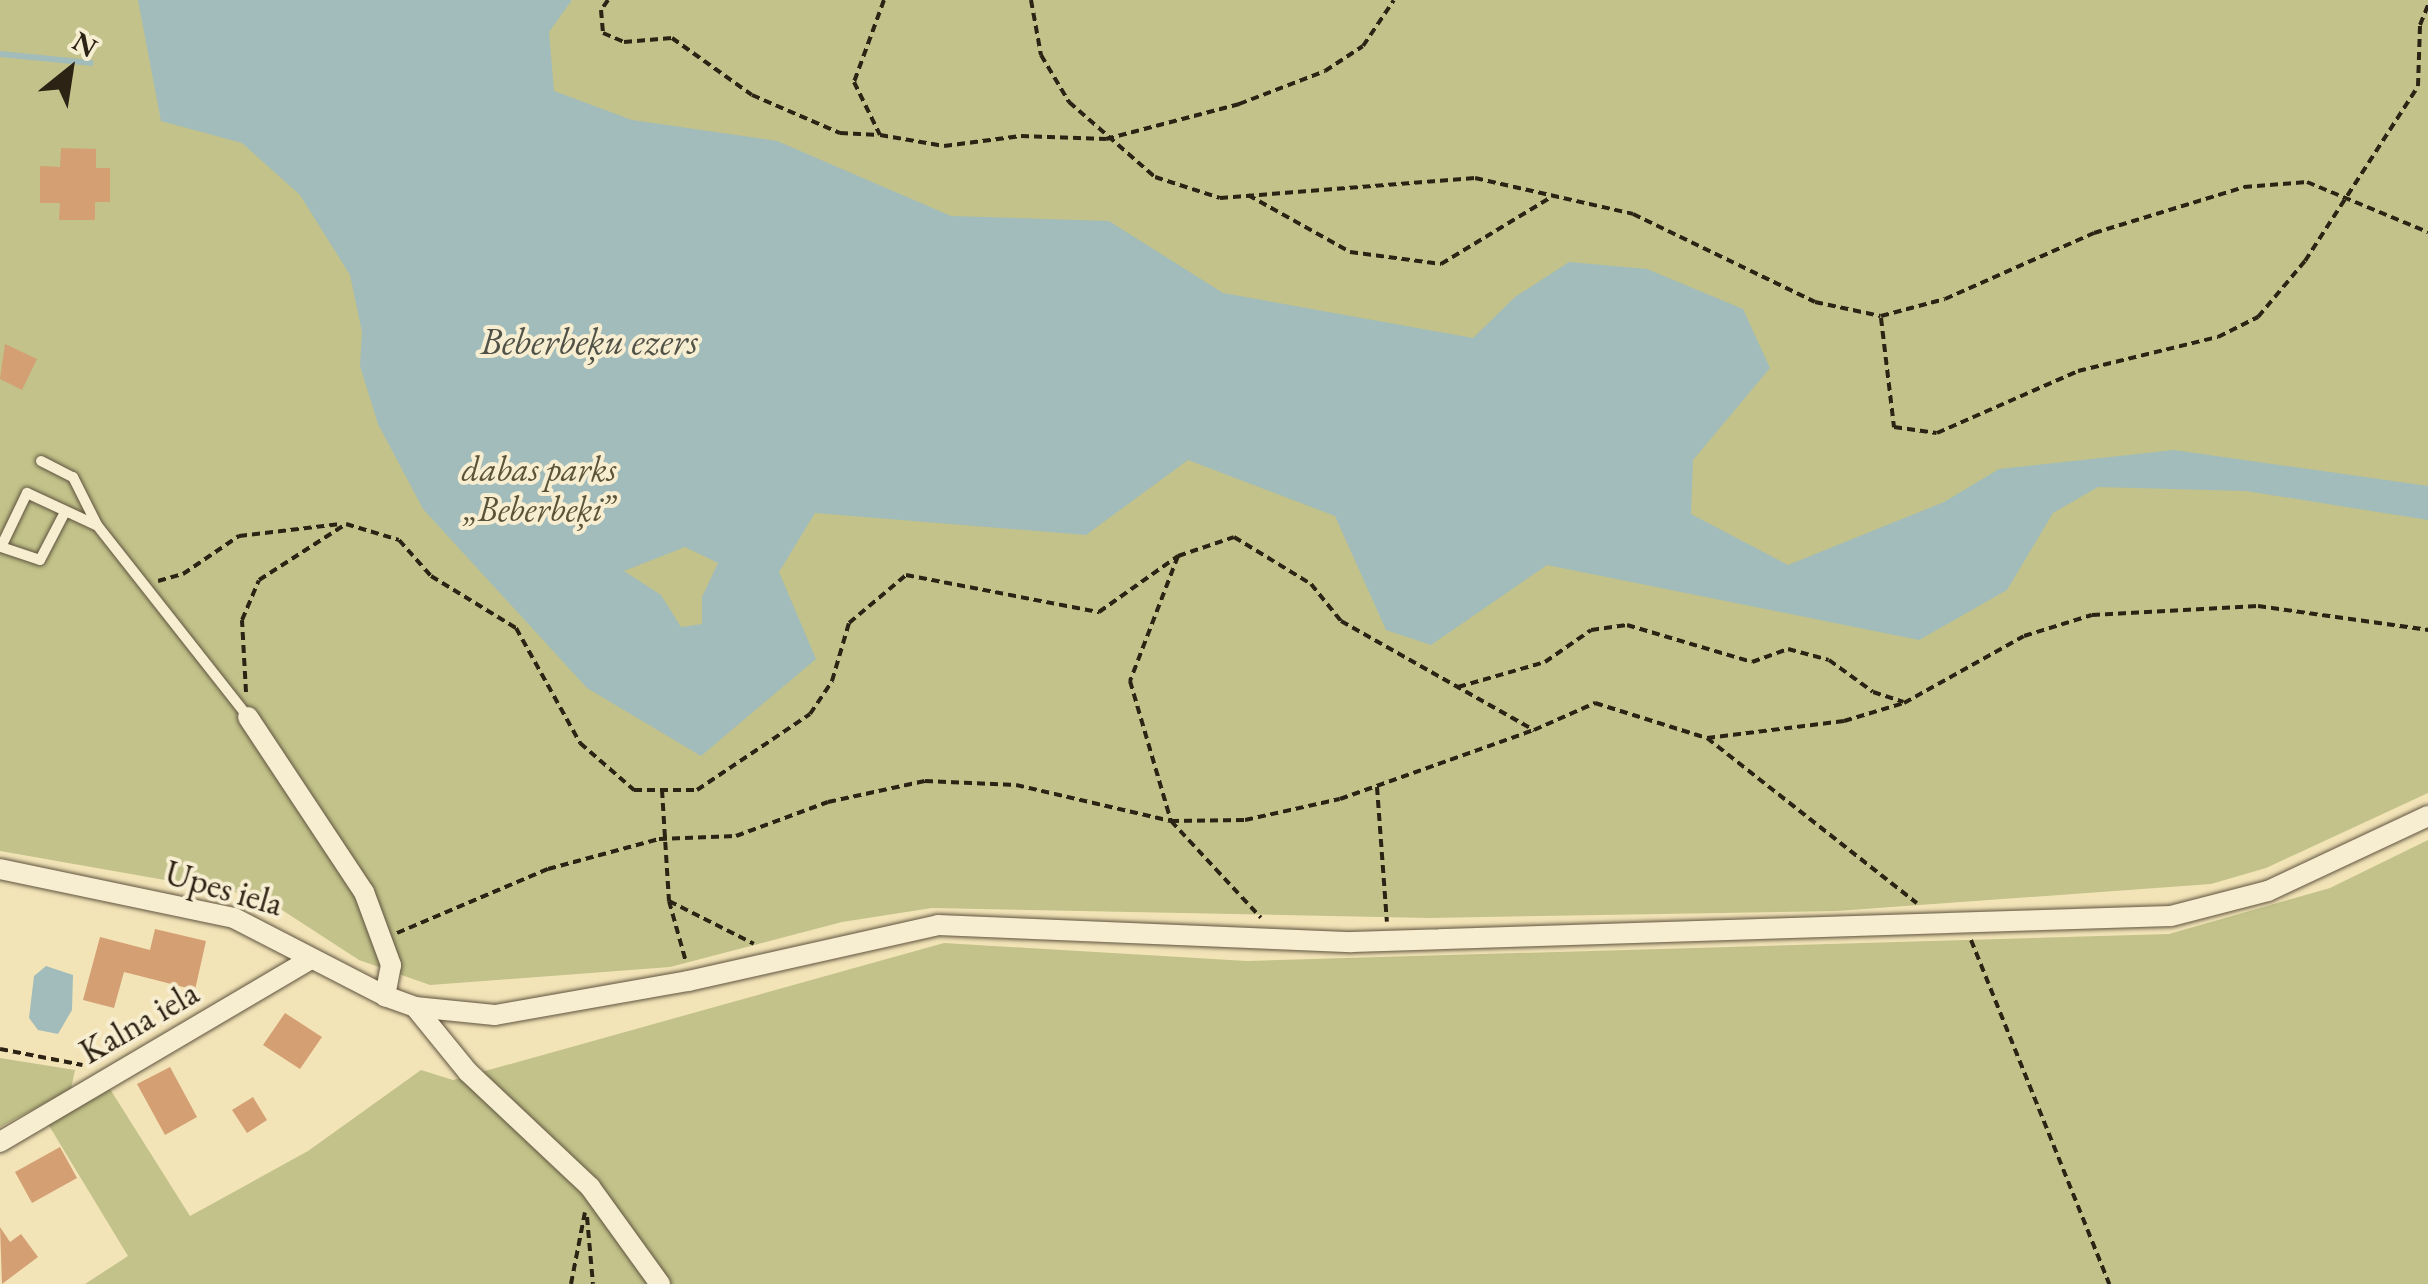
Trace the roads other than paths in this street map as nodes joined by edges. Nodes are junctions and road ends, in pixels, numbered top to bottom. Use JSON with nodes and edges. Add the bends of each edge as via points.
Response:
{"nodes":[{"id":1,"x":40,"y":461,"type":"dead end"},
{"id":2,"x":65,"y":512,"type":"junction"},
{"id":3,"x":97,"y":525,"type":"junction"},
{"id":4,"x":248,"y":716,"type":"joint"},
{"id":5,"x":2428,"y":816,"type":"edge"},
{"id":6,"x":0,"y":869,"type":"edge"},
{"id":7,"x":311,"y":959,"type":"junction"},
{"id":8,"x":384,"y":996,"type":"junction"},
{"id":9,"x":416,"y":1007,"type":"junction"},
{"id":10,"x":0,"y":1142,"type":"edge"},
{"id":11,"x":660,"y":1284,"type":"edge"}],
"edges":[{"from":1,"to":3,"type":"lane","via":[[73,477]]},
{"from":2,"to":2,"type":"lane","via":[[40,560],[1,547],[27,493]]},
{"from":2,"to":3,"type":"lane"},
{"from":3,"to":4,"type":"lane"},
{"from":4,"to":8,"type":"street","via":[[319,815],[384,938],[391,965]]},
{"from":5,"to":9,"type":"street","name":"Upes iela","via":[[2268,891],[2171,916],[1388,942],[938,925],[688,981],[495,1015]]},
{"from":6,"to":7,"type":"street","name":"Upes iela","via":[[234,918],[287,940]]},
{"from":7,"to":8,"type":"street","name":"Upes iela"},
{"from":7,"to":10,"type":"street","name":"Kalna iela"},
{"from":8,"to":9,"type":"street","name":"Upes iela"},
{"from":9,"to":11,"type":"street","via":[[468,1072],[590,1188]]}]}
